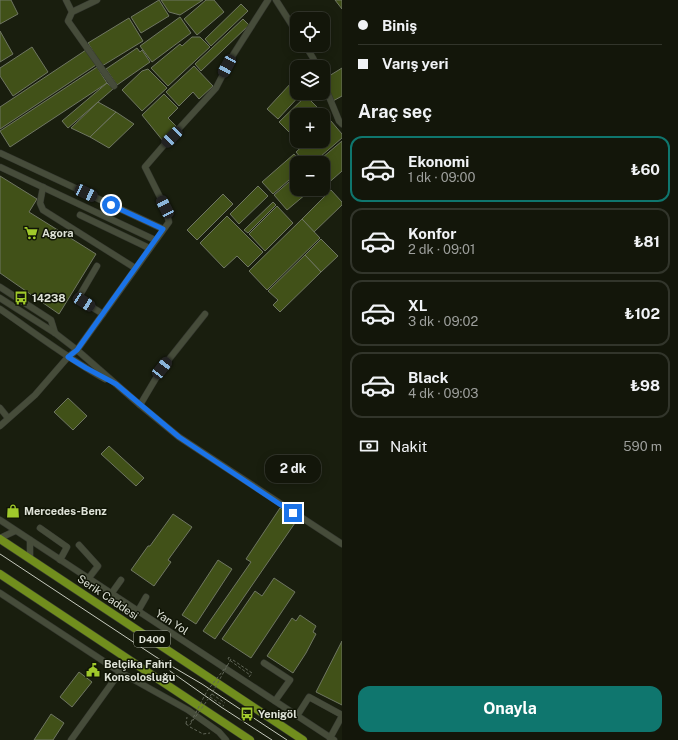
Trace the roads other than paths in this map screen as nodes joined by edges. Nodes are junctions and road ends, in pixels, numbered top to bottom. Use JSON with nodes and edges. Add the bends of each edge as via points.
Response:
{"nodes":[{"id":1,"x":66,"y":0,"type":"edge"},
{"id":2,"x":97,"y":0,"type":"edge"},
{"id":3,"x":268,"y":0,"type":"edge"},
{"id":4,"x":276,"y":0,"type":"edge"},
{"id":5,"x":72,"y":12,"type":"junction"},
{"id":6,"x":290,"y":22,"type":"edge"},
{"id":7,"x":114,"y":86,"type":"dead end"},
{"id":8,"x":330,"y":100,"type":"edge"},
{"id":9,"x":342,"y":124,"type":"edge"},
{"id":10,"x":0,"y":153,"type":"edge"},
{"id":11,"x":0,"y":167,"type":"edge"},
{"id":12,"x":43,"y":187,"type":"junction"},
{"id":13,"x":80,"y":215,"type":"dead end"},
{"id":14,"x":163,"y":229,"type":"junction"},
{"id":15,"x":155,"y":240,"type":"junction"},
{"id":16,"x":149,"y":248,"type":"junction"},
{"id":17,"x":97,"y":266,"type":"dead end"},
{"id":18,"x":135,"y":268,"type":"junction"},
{"id":19,"x":0,"y":287,"type":"edge"},
{"id":20,"x":0,"y":298,"type":"edge"},
{"id":21,"x":0,"y":309,"type":"edge"},
{"id":22,"x":103,"y":314,"type":"junction"},
{"id":23,"x":205,"y":314,"type":"dead end"},
{"id":24,"x":54,"y":333,"type":"junction"},
{"id":25,"x":77,"y":350,"type":"junction"},
{"id":26,"x":68,"y":357,"type":"junction"},
{"id":27,"x":116,"y":384,"type":"junction"},
{"id":28,"x":140,"y":405,"type":"junction"},
{"id":29,"x":0,"y":408,"type":"edge"},
{"id":30,"x":8,"y":418,"type":"junction"},
{"id":31,"x":0,"y":424,"type":"edge"},
{"id":32,"x":0,"y":520,"type":"edge"},
{"id":33,"x":40,"y":528,"type":"dead end"},
{"id":34,"x":15,"y":531,"type":"junction"},
{"id":35,"x":0,"y":539,"type":"edge"},
{"id":36,"x":30,"y":540,"type":"junction"},
{"id":37,"x":342,"y":544,"type":"edge"},
{"id":38,"x":79,"y":545,"type":"dead end"},
{"id":39,"x":30,"y":558,"type":"junction"},
{"id":40,"x":60,"y":560,"type":"junction"},
{"id":41,"x":0,"y":574,"type":"edge"},
{"id":42,"x":88,"y":579,"type":"junction"},
{"id":43,"x":121,"y":580,"type":"dead end"},
{"id":44,"x":0,"y":593,"type":"edge"},
{"id":45,"x":111,"y":594,"type":"junction"},
{"id":46,"x":146,"y":597,"type":"dead end"},
{"id":47,"x":138,"y":611,"type":"junction"},
{"id":48,"x":264,"y":663,"type":"dead end"},
{"id":49,"x":120,"y":672,"type":"junction"},
{"id":50,"x":275,"y":701,"type":"junction"},
{"id":51,"x":342,"y":715,"type":"edge"},
{"id":52,"x":298,"y":716,"type":"junction"},
{"id":53,"x":332,"y":739,"type":"edge"},
{"id":54,"x":71,"y":740,"type":"edge"},
{"id":55,"x":226,"y":740,"type":"edge"},
{"id":56,"x":250,"y":740,"type":"edge"},
{"id":57,"x":303,"y":740,"type":"edge"}],
"edges":[{"from":1,"to":5,"type":"street"},
{"from":2,"to":5,"type":"street"},
{"from":3,"to":14,"type":"street","via":[[233,55],[216,88],[145,168],[165,207],[169,222]]},
{"from":4,"to":6,"type":"street"},
{"from":5,"to":7,"type":"street","via":[[68,21]]},
{"from":8,"to":9,"type":"street"},
{"from":10,"to":14,"type":"street"},
{"from":11,"to":12,"type":"street"},
{"from":12,"to":15,"type":"street"},
{"from":12,"to":18,"type":"street","via":[[40,203],[43,210]]},
{"from":13,"to":16,"type":"street"},
{"from":14,"to":15,"type":"street"},
{"from":15,"to":16,"type":"street"},
{"from":16,"to":18,"type":"street"},
{"from":17,"to":22,"type":"street","via":[[80,295],[82,300]]},
{"from":18,"to":22,"type":"street"},
{"from":19,"to":24,"type":"street","via":[[51,320]]},
{"from":20,"to":24,"type":"street"},
{"from":21,"to":26,"type":"street"},
{"from":22,"to":25,"type":"street"},
{"from":23,"to":28,"type":"street","via":[[162,368]]},
{"from":24,"to":25,"type":"street"},
{"from":25,"to":26,"type":"street"},
{"from":25,"to":27,"type":"street"},
{"from":26,"to":27,"type":"street"},
{"from":26,"to":30,"type":"street","via":[[35,395]]},
{"from":27,"to":28,"type":"street"},
{"from":28,"to":37,"type":"street","via":[[179,437]]},
{"from":29,"to":30,"type":"street"},
{"from":30,"to":31,"type":"street"},
{"from":32,"to":34,"type":"street","name":"Yan Yol"},
{"from":33,"to":40,"type":"street","via":[[67,548]]},
{"from":34,"to":35,"type":"street"},
{"from":34,"to":36,"type":"street","name":"Yan Yol"},
{"from":35,"to":39,"type":"highway","name":"Serik Caddesi","number":"D400"},
{"from":36,"to":39,"type":"street"},
{"from":36,"to":40,"type":"street","name":"Yan Yol"},
{"from":38,"to":42,"type":"street","via":[[98,566]]},
{"from":39,"to":57,"type":"highway","name":"Serik Caddesi","number":"D400"},
{"from":40,"to":42,"type":"street","name":"Yan Yol"},
{"from":41,"to":56,"type":"highway","number":"D400"},
{"from":42,"to":45,"type":"street","name":"Yan Yol"},
{"from":43,"to":45,"type":"street"},
{"from":44,"to":49,"type":"street"},
{"from":45,"to":47,"type":"street","name":"Yan Yol"},
{"from":46,"to":47,"type":"street"},
{"from":47,"to":50,"type":"street","name":"Yan Yol"},
{"from":48,"to":50,"type":"street","via":[[290,680]]},
{"from":49,"to":54,"type":"street"},
{"from":49,"to":55,"type":"street","via":[[188,710]]},
{"from":50,"to":52,"type":"street","name":"Yan Yol"},
{"from":51,"to":52,"type":"street","via":[[309,697]]},
{"from":51,"to":53,"type":"street"},
{"from":52,"to":53,"type":"street","name":"Yan Yol"}]}
